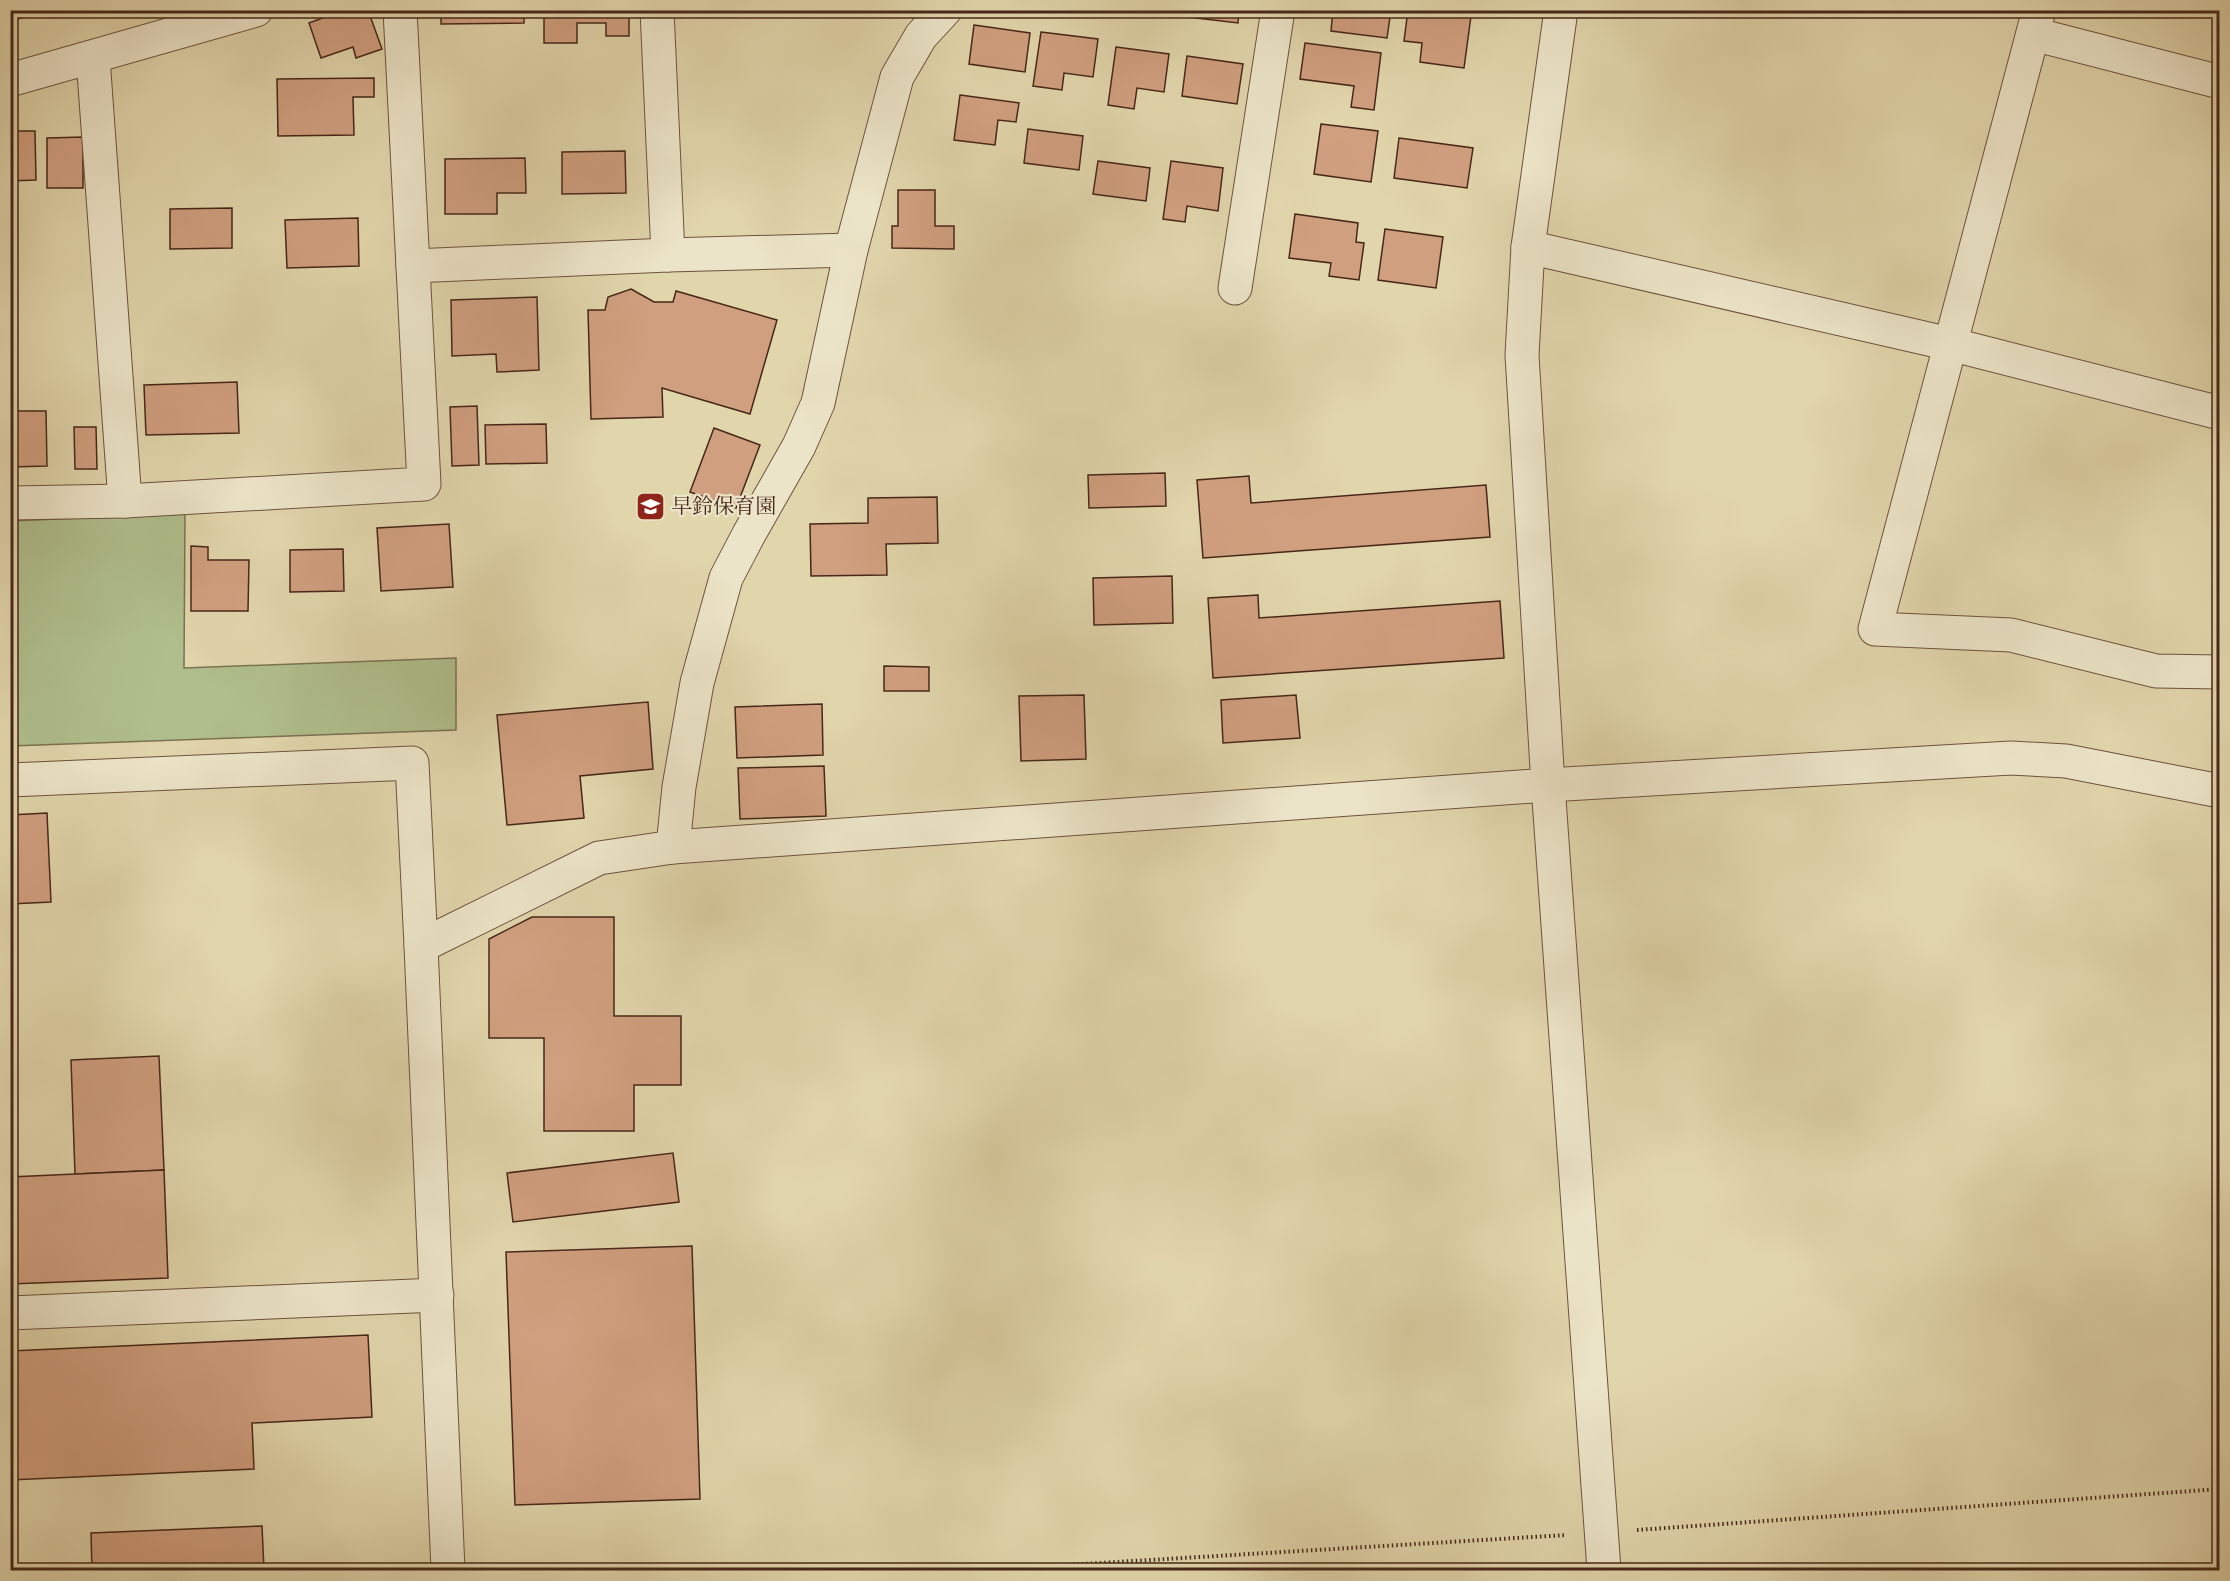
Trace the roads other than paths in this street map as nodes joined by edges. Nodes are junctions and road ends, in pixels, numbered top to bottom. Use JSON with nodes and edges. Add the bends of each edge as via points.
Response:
{"nodes":[{"id":1,"x":256,"y":10,"type":"edge"},
{"id":2,"x":400,"y":10,"type":"edge"},
{"id":3,"x":657,"y":10,"type":"edge"},
{"id":4,"x":945,"y":10,"type":"edge"},
{"id":5,"x":1278,"y":10,"type":"edge"},
{"id":6,"x":1561,"y":10,"type":"edge"},
{"id":7,"x":2036,"y":22,"type":"edge"},
{"id":8,"x":93,"y":58,"type":"junction"},
{"id":9,"x":10,"y":80,"type":"edge"},
{"id":10,"x":2220,"y":82,"type":"edge"},
{"id":11,"x":1528,"y":247,"type":"junction"},
{"id":12,"x":851,"y":250,"type":"junction"},
{"id":13,"x":668,"y":255,"type":"junction"},
{"id":14,"x":413,"y":266,"type":"junction"},
{"id":15,"x":1235,"y":288,"type":"dead end"},
{"id":16,"x":1950,"y":344,"type":"junction"},
{"id":17,"x":2220,"y":413,"type":"edge"},
{"id":18,"x":125,"y":501,"type":"junction"},
{"id":19,"x":10,"y":503,"type":"edge"},
{"id":20,"x":2220,"y":672,"type":"edge"},
{"id":21,"x":10,"y":780,"type":"edge"},
{"id":22,"x":1548,"y":785,"type":"junction"},
{"id":23,"x":2220,"y":791,"type":"edge"},
{"id":24,"x":673,"y":847,"type":"junction"},
{"id":25,"x":421,"y":946,"type":"junction"},
{"id":26,"x":437,"y":1295,"type":"junction"},
{"id":27,"x":10,"y":1313,"type":"edge"},
{"id":28,"x":448,"y":1570,"type":"edge"},
{"id":29,"x":1604,"y":1570,"type":"edge"}],
"edges":[{"from":1,"to":8,"type":"street"},
{"from":2,"to":14,"type":"street"},
{"from":3,"to":13,"type":"street"},
{"from":4,"to":12,"type":"street","via":[[921,36],[897,76]]},
{"from":5,"to":15,"type":"street"},
{"from":6,"to":11,"type":"street"},
{"from":7,"to":10,"type":"street"},
{"from":7,"to":16,"type":"street"},
{"from":8,"to":9,"type":"street"},
{"from":8,"to":18,"type":"street"},
{"from":11,"to":16,"type":"street"},
{"from":11,"to":22,"type":"street","via":[[1522,355]]},
{"from":12,"to":13,"type":"street"},
{"from":12,"to":24,"type":"street","via":[[818,403],[799,446],[726,578],[697,683]]},
{"from":13,"to":14,"type":"street"},
{"from":14,"to":18,"type":"street","via":[[424,484]]},
{"from":16,"to":17,"type":"street"},
{"from":16,"to":20,"type":"street","via":[[1875,629],[2011,635],[2156,671]]},
{"from":18,"to":19,"type":"street"},
{"from":21,"to":25,"type":"street","via":[[412,763]]},
{"from":22,"to":23,"type":"street","via":[[2011,758],[2066,761]]},
{"from":22,"to":24,"type":"street"},
{"from":22,"to":29,"type":"street"},
{"from":24,"to":25,"type":"street","via":[[599,858]]},
{"from":25,"to":26,"type":"street"},
{"from":26,"to":27,"type":"street"},
{"from":26,"to":28,"type":"street"}]}
